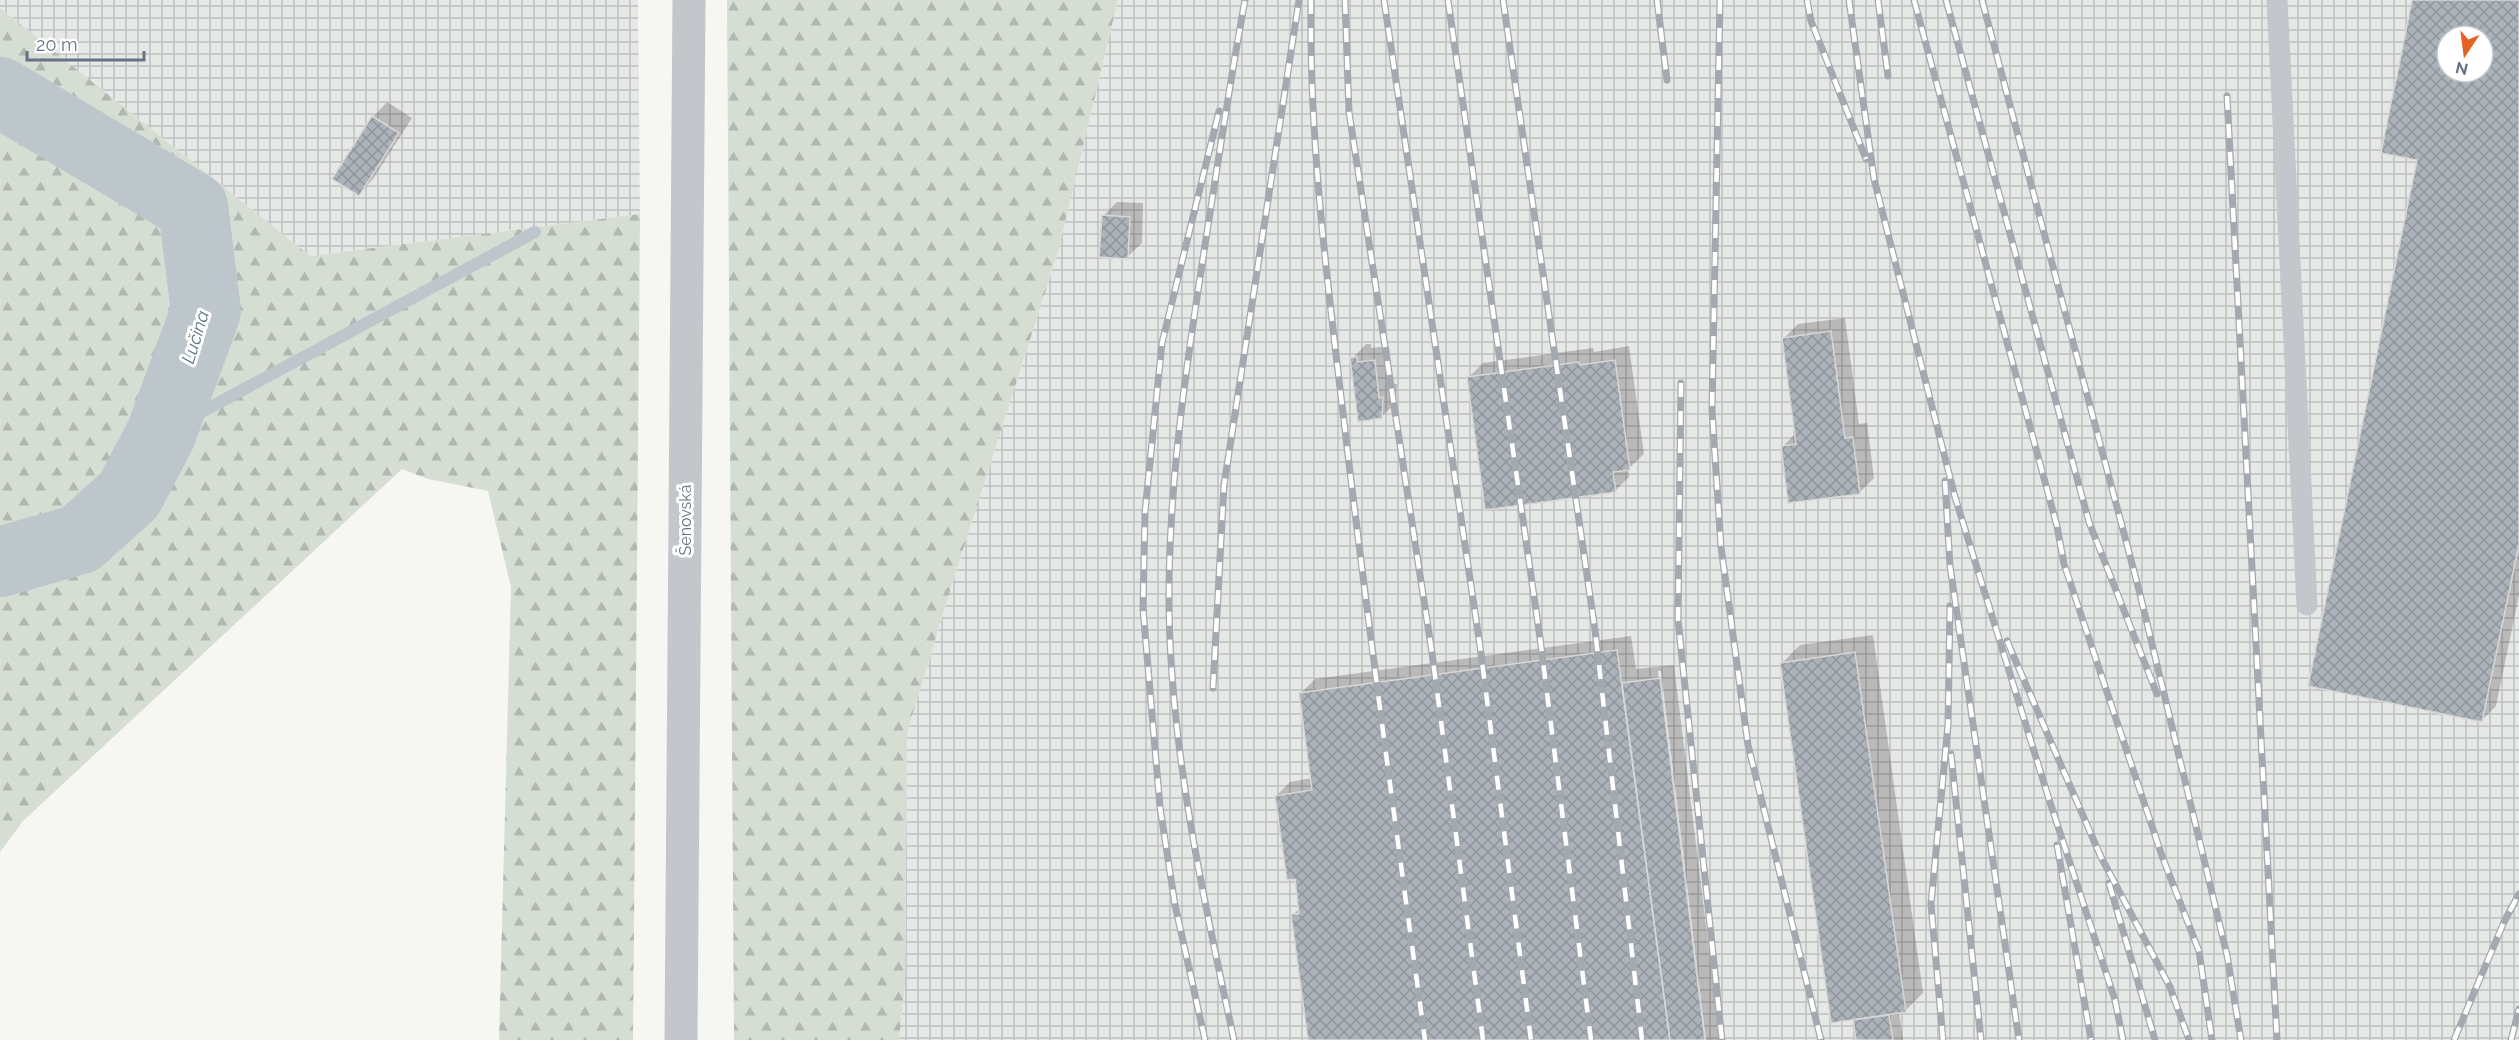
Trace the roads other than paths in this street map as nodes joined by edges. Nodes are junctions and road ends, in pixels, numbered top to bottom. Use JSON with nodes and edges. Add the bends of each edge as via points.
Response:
{"nodes":[{"id":1,"x":689,"y":0,"type":"edge"},
{"id":2,"x":2277,"y":0,"type":"edge"},
{"id":3,"x":2307,"y":605,"type":"dead end"},
{"id":4,"x":681,"y":1040,"type":"edge"}],
"edges":[{"from":1,"to":4,"type":"street","name":"Šenovská"},
{"from":2,"to":3,"type":"lane"}]}
